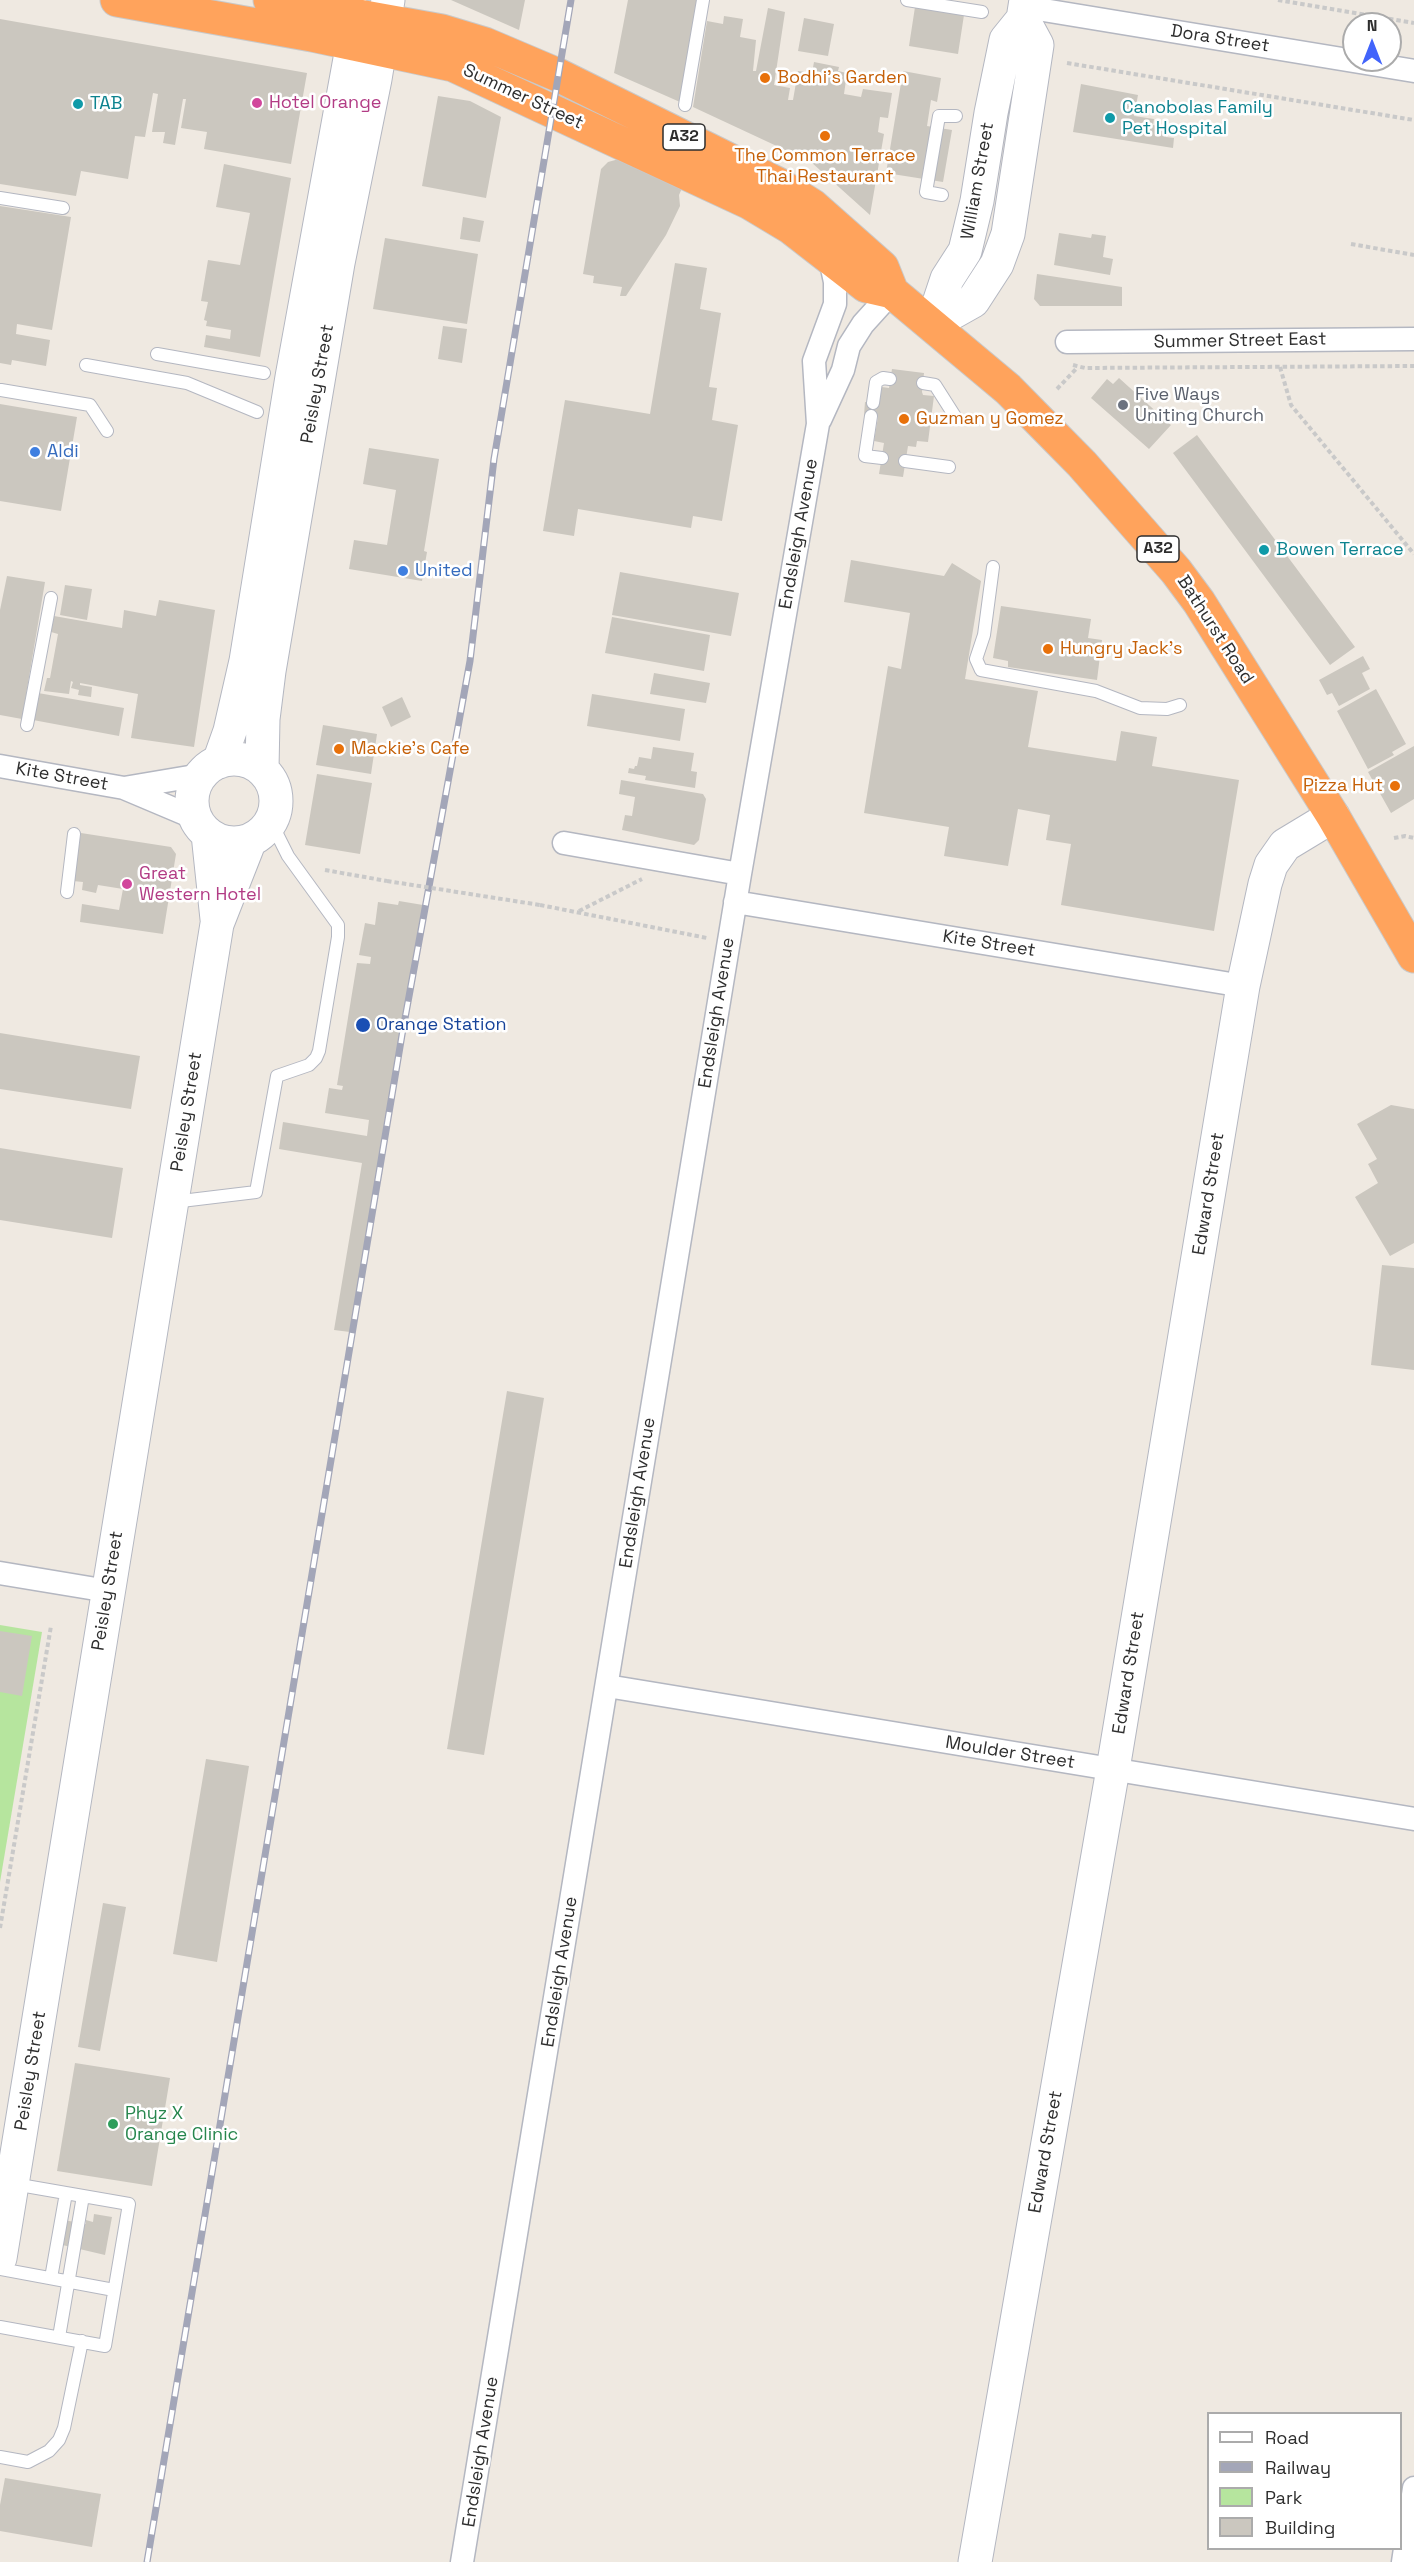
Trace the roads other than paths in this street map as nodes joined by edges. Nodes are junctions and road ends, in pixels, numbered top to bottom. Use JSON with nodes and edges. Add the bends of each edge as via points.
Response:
{"nodes":[{"id":1,"x":117,"y":0,"type":"edge"},
{"id":2,"x":270,"y":0,"type":"edge"},
{"id":3,"x":703,"y":0,"type":"edge"},
{"id":4,"x":907,"y":0,"type":"edge"},
{"id":5,"x":1025,"y":9,"type":"edge"},
{"id":6,"x":982,"y":12,"type":"dead end"},
{"id":7,"x":370,"y":21,"type":"edge"},
{"id":8,"x":1414,"y":71,"type":"edge"},
{"id":9,"x":685,"y":105,"type":"dead end"},
{"id":10,"x":956,"y":116,"type":"dead end"},
{"id":11,"x":942,"y":195,"type":"dead end"},
{"id":12,"x":0,"y":198,"type":"edge"},
{"id":13,"x":63,"y":208,"type":"dead end"},
{"id":14,"x":825,"y":255,"type":"junction"},
{"id":15,"x":892,"y":292,"type":"junction"},
{"id":16,"x":932,"y":324,"type":"junction"},
{"id":17,"x":1414,"y":339,"type":"edge"},
{"id":18,"x":1067,"y":342,"type":"dead end"},
{"id":19,"x":157,"y":354,"type":"dead end"},
{"id":20,"x":86,"y":365,"type":"dead end"},
{"id":21,"x":264,"y":373,"type":"dead end"},
{"id":22,"x":890,"y":379,"type":"dead end"},
{"id":23,"x":923,"y":383,"type":"dead end"},
{"id":24,"x":1,"y":390,"type":"edge"},
{"id":25,"x":873,"y":403,"type":"dead end"},
{"id":26,"x":257,"y":412,"type":"dead end"},
{"id":27,"x":871,"y":416,"type":"dead end"},
{"id":28,"x":956,"y":418,"type":"dead end"},
{"id":29,"x":818,"y":424,"type":"junction"},
{"id":30,"x":107,"y":431,"type":"dead end"},
{"id":31,"x":882,"y":458,"type":"dead end"},
{"id":32,"x":905,"y":461,"type":"dead end"},
{"id":33,"x":949,"y":467,"type":"dead end"},
{"id":34,"x":993,"y":567,"type":"dead end"},
{"id":35,"x":51,"y":598,"type":"dead end"},
{"id":36,"x":1180,"y":705,"type":"dead end"},
{"id":37,"x":27,"y":725,"type":"dead end"},
{"id":38,"x":0,"y":766,"type":"edge"},
{"id":39,"x":210,"y":768,"type":"junction"},
{"id":40,"x":262,"y":769,"type":"junction"},
{"id":41,"x":124,"y":788,"type":"junction"},
{"id":42,"x":1334,"y":816,"type":"junction"},
{"id":43,"x":202,"y":826,"type":"junction"},
{"id":44,"x":260,"y":831,"type":"junction"},
{"id":45,"x":74,"y":834,"type":"dead end"},
{"id":46,"x":564,"y":843,"type":"dead end"},
{"id":47,"x":740,"y":874,"type":"junction"},
{"id":48,"x":67,"y":892,"type":"dead end"},
{"id":49,"x":735,"y":902,"type":"junction"},
{"id":50,"x":217,"y":924,"type":"junction"},
{"id":51,"x":1414,"y":956,"type":"edge"},
{"id":52,"x":1243,"y":986,"type":"junction"},
{"id":53,"x":172,"y":1202,"type":"junction"},
{"id":54,"x":0,"y":1573,"type":"edge"},
{"id":55,"x":108,"y":1592,"type":"junction"},
{"id":56,"x":607,"y":1686,"type":"junction"},
{"id":57,"x":1113,"y":1769,"type":"junction"},
{"id":58,"x":1414,"y":1819,"type":"edge"},
{"id":59,"x":13,"y":2184,"type":"junction"},
{"id":60,"x":66,"y":2193,"type":"junction"},
{"id":61,"x":83,"y":2196,"type":"junction"},
{"id":62,"x":1,"y":2255,"type":"edge"},
{"id":63,"x":51,"y":2278,"type":"junction"},
{"id":64,"x":68,"y":2282,"type":"junction"},
{"id":65,"x":114,"y":2290,"type":"junction"},
{"id":66,"x":0,"y":2327,"type":"edge"},
{"id":67,"x":59,"y":2337,"type":"junction"},
{"id":68,"x":82,"y":2342,"type":"junction"},
{"id":69,"x":0,"y":2457,"type":"edge"},
{"id":70,"x":1414,"y":2488,"type":"edge"},
{"id":71,"x":462,"y":2562,"type":"edge"},
{"id":72,"x":975,"y":2562,"type":"edge"},
{"id":73,"x":1403,"y":2562,"type":"edge"}],
"edges":[{"from":1,"to":7,"type":"highway","name":"Summer Street","number":"A32"},
{"from":2,"to":7,"type":"highway","name":"Summer Street","number":"A32"},
{"from":3,"to":9,"type":"lane"},
{"from":4,"to":6,"type":"lane"},
{"from":5,"to":8,"type":"street","name":"Dora Street"},
{"from":5,"to":16,"type":"main road","name":"William Street","via":[[1006,40],[965,251],[947,279]]},
{"from":7,"to":14,"type":"highway","name":"Summer Street","number":"A32","via":[[434,59],[482,77],[750,203],[790,227]]},
{"from":7,"to":15,"type":"highway","name":"Summer Street","number":"A32","via":[[442,31],[518,57],[778,184],[813,206],[882,267]]},
{"from":7,"to":39,"type":"main road","name":"Peisley Street","via":[[292,377],[246,661],[230,732]]},
{"from":7,"to":40,"type":"main road","name":"Peisley Street","via":[[338,263],[269,671]]},
{"from":10,"to":11,"type":"lane","via":[[939,116],[926,192]]},
{"from":12,"to":13,"type":"lane"},
{"from":14,"to":15,"type":"highway","name":"Summer Street","number":"A32","via":[[866,286]]},
{"from":14,"to":29,"type":"street","name":"Endsleigh Avenue","via":[[835,282],[835,304],[814,361]]},
{"from":15,"to":16,"type":"highway","name":"Summer Street","number":"A32"},
{"from":15,"to":29,"type":"street","name":"Endsleigh Avenue","via":[[849,346],[843,370]]},
{"from":16,"to":42,"type":"highway","name":"Bathurst Road","number":"A32","via":[[1008,388],[1082,464],[1176,571]]},
{"from":17,"to":18,"type":"street","name":"Summer Street East"},
{"from":19,"to":21,"type":"lane"},
{"from":20,"to":26,"type":"lane","via":[[187,383]]},
{"from":22,"to":25,"type":"lane","via":[[876,382]]},
{"from":23,"to":28,"type":"lane","via":[[935,385]]},
{"from":24,"to":30,"type":"lane","via":[[90,405]]},
{"from":27,"to":31,"type":"lane","via":[[866,456]]},
{"from":29,"to":47,"type":"street","name":"Endsleigh Avenue"},
{"from":32,"to":33,"type":"lane"},
{"from":34,"to":36,"type":"lane","via":[[984,635],[976,659],[981,670],[1096,691],[1131,706],[1160,709]]},
{"from":35,"to":37,"type":"lane"},
{"from":38,"to":41,"type":"street","name":"Kite Street"},
{"from":39,"to":40,"type":"main road","via":[[242,760]]},
{"from":39,"to":41,"type":"street","name":"Kite Street"},
{"from":39,"to":43,"type":"main road","via":[[192,795],[192,807]]},
{"from":40,"to":44,"type":"main road","via":[[276,794],[276,808]]},
{"from":41,"to":43,"type":"street","name":"Kite Street"},
{"from":42,"to":51,"type":"highway","name":"Bathurst Road","number":"A32"},
{"from":42,"to":52,"type":"main road","name":"Edward Street","via":[[1285,845],[1271,865]]},
{"from":43,"to":44,"type":"main road","via":[[221,841],[235,843]]},
{"from":43,"to":50,"type":"main road","name":"Peisley Street"},
{"from":44,"to":50,"type":"main road","name":"Peisley Street"},
{"from":44,"to":53,"type":"lane","via":[[288,856],[338,925],[319,1051],[309,1065],[277,1076],[256,1192]]},
{"from":45,"to":48,"type":"lane"},
{"from":46,"to":47,"type":"street"},
{"from":47,"to":49,"type":"street","name":"Endsleigh Avenue"},
{"from":49,"to":52,"type":"street","name":"Kite Street"},
{"from":49,"to":56,"type":"street","name":"Endsleigh Avenue"},
{"from":50,"to":53,"type":"main road","name":"Peisley Street"},
{"from":52,"to":57,"type":"main road","name":"Edward Street"},
{"from":53,"to":55,"type":"main road","name":"Peisley Street"},
{"from":54,"to":55,"type":"street"},
{"from":55,"to":59,"type":"main road","name":"Peisley Street"},
{"from":56,"to":57,"type":"street","name":"Moulder Street"},
{"from":56,"to":71,"type":"street","name":"Endsleigh Avenue"},
{"from":57,"to":58,"type":"street","name":"Moulder Street"},
{"from":57,"to":72,"type":"main road","name":"Edward Street"},
{"from":59,"to":60,"type":"lane"},
{"from":59,"to":62,"type":"main road","name":"Peisley Street"},
{"from":60,"to":61,"type":"lane"},
{"from":60,"to":63,"type":"lane"},
{"from":61,"to":64,"type":"lane"},
{"from":61,"to":65,"type":"lane","via":[[129,2204]]},
{"from":62,"to":63,"type":"lane"},
{"from":63,"to":64,"type":"lane"},
{"from":64,"to":65,"type":"lane"},
{"from":64,"to":67,"type":"lane"},
{"from":65,"to":68,"type":"lane","via":[[105,2346]]},
{"from":66,"to":67,"type":"lane"},
{"from":67,"to":68,"type":"lane"},
{"from":68,"to":69,"type":"lane","via":[[59,2440],[50,2451],[27,2462]]},
{"from":70,"to":73,"type":"street"}]}
